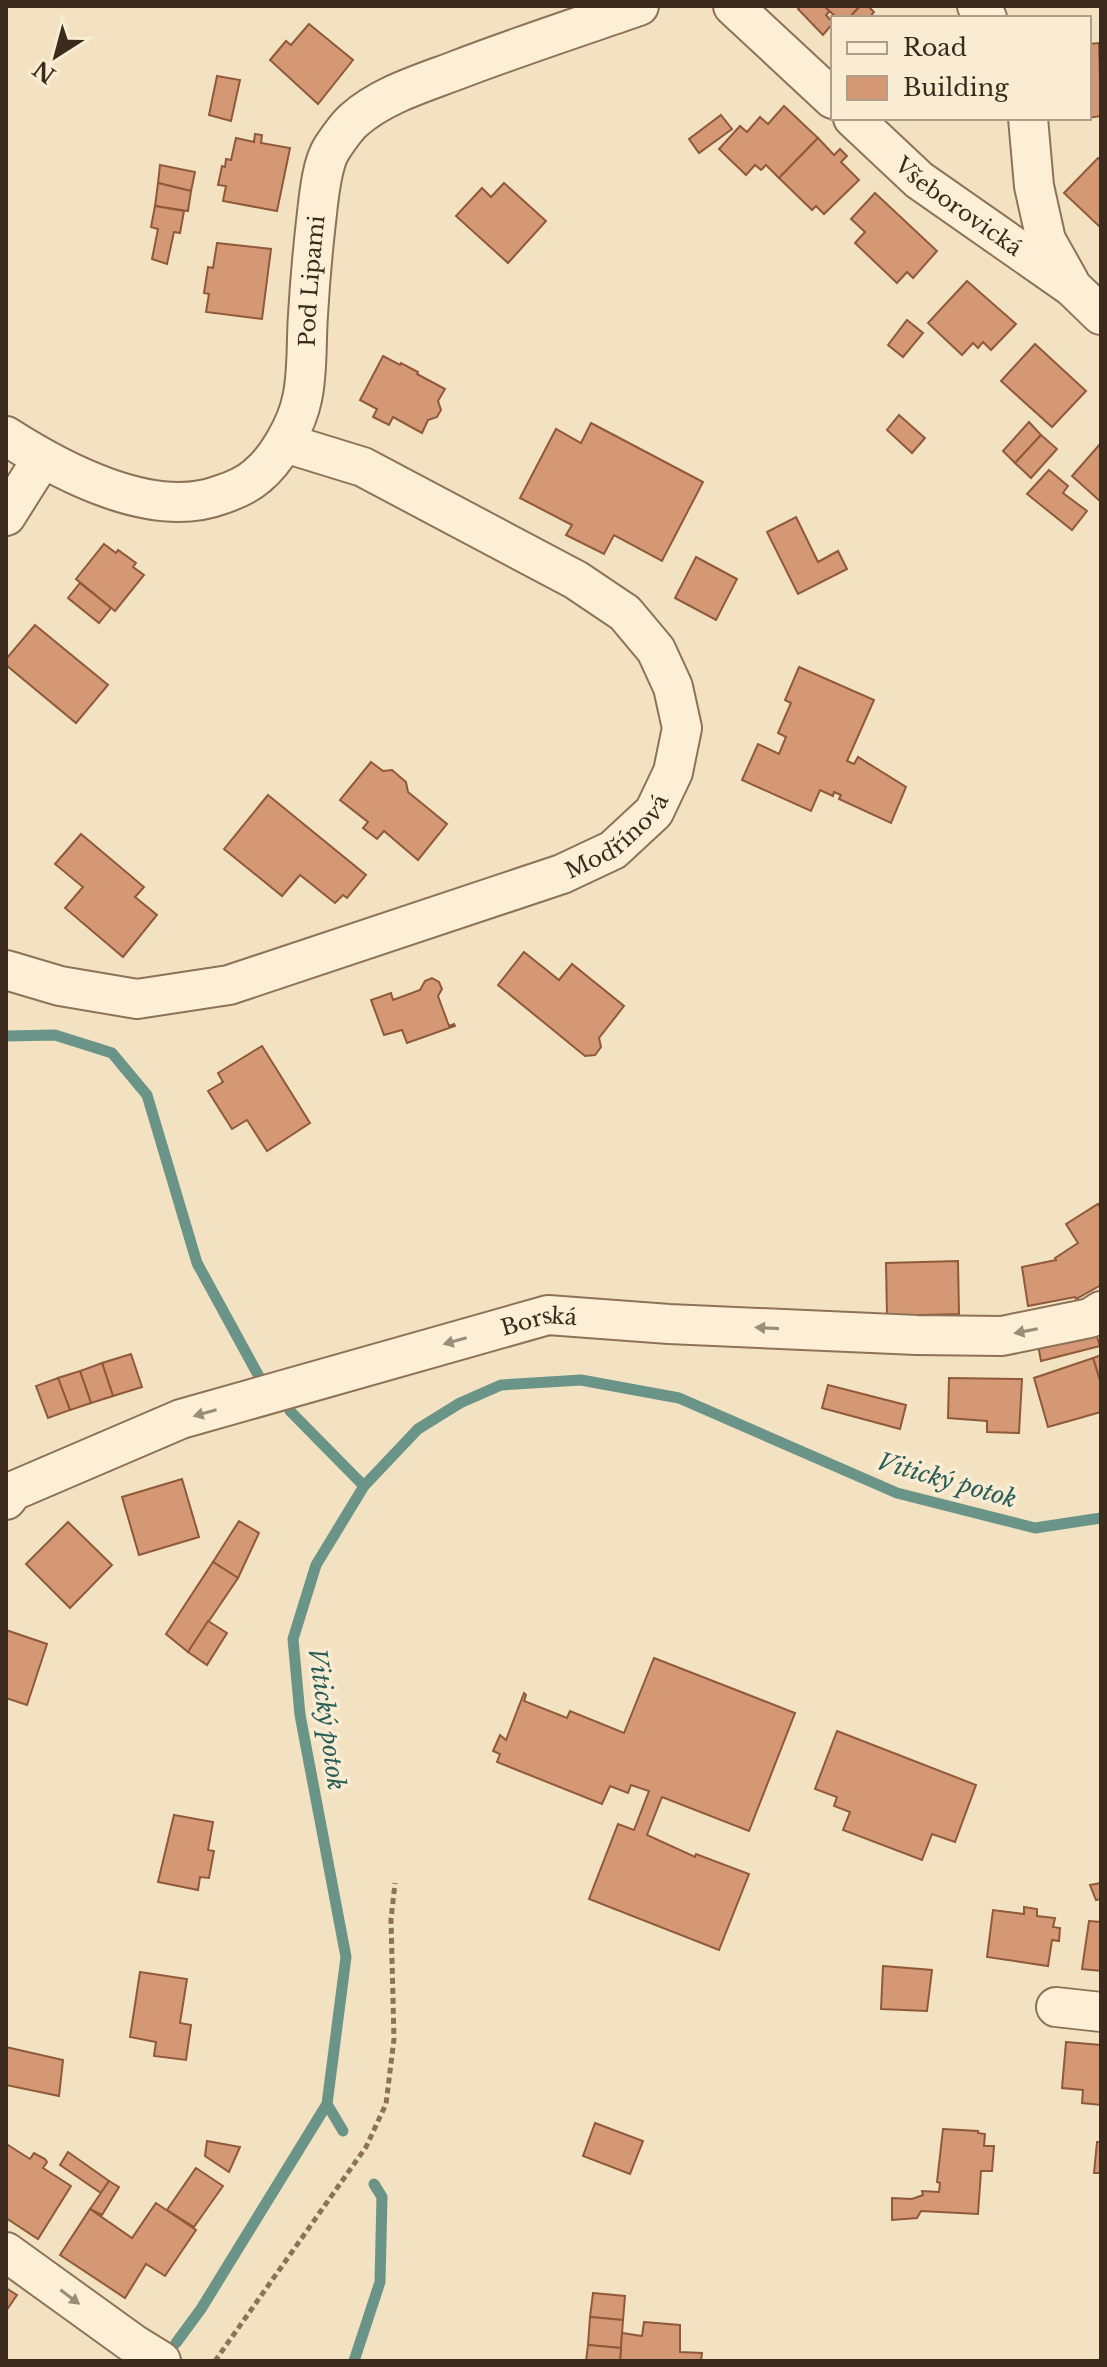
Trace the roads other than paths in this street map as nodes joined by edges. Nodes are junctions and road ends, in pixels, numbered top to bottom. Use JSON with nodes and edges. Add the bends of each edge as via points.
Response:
{"nodes":[{"id":1,"x":639,"y":6,"type":"edge"},
{"id":2,"x":733,"y":6,"type":"edge"},
{"id":3,"x":831,"y":97,"type":"edge"},
{"id":4,"x":855,"y":120,"type":"edge"},
{"id":5,"x":1028,"y":120,"type":"edge"},
{"id":6,"x":1072,"y":287,"type":"junction"},
{"id":7,"x":1101,"y":315,"type":"edge"},
{"id":8,"x":6,"y":436,"type":"edge"},
{"id":9,"x":285,"y":443,"type":"junction"},
{"id":10,"x":42,"y":459,"type":"junction"},
{"id":11,"x":6,"y":516,"type":"edge"},
{"id":12,"x":6,"y":970,"type":"edge"},
{"id":13,"x":1101,"y":1311,"type":"edge"},
{"id":14,"x":6,"y":1500,"type":"edge"},
{"id":15,"x":1056,"y":2007,"type":"dead end"},
{"id":16,"x":1101,"y":2012,"type":"edge"},
{"id":17,"x":6,"y":2252,"type":"edge"},
{"id":18,"x":161,"y":2361,"type":"edge"}],
"edges":[{"from":1,"to":9,"type":"street","name":"Pod Lipami","via":[[431,79],[354,120],[330,151],[320,192],[303,397]]},
{"from":2,"to":3,"type":"street"},
{"from":4,"to":6,"type":"street","name":"Všeborovická","via":[[919,180]]},
{"from":5,"to":6,"type":"street","name":"Všeborovická","via":[[1046,240]]},
{"from":6,"to":7,"type":"street","name":"Všeborovická"},
{"from":8,"to":10,"type":"street","name":"Pod Lipami"},
{"from":9,"to":10,"type":"street","name":"Pod Lipami","via":[[258,476],[210,499],[187,503],[124,494]]},
{"from":9,"to":12,"type":"street","name":"Modřínová","via":[[363,467],[576,580],[625,613],[656,650],[673,687],[682,728],[673,772],[654,812],[613,850],[562,874],[229,985],[137,999]]},
{"from":10,"to":11,"type":"street"},
{"from":13,"to":14,"type":"street","name":"Borská","one_way":true,"via":[[1090,1318],[1002,1336],[548,1315],[181,1419],[13,1491]]},
{"from":15,"to":16,"type":"street"},
{"from":17,"to":18,"type":"street","one_way":true}]}
